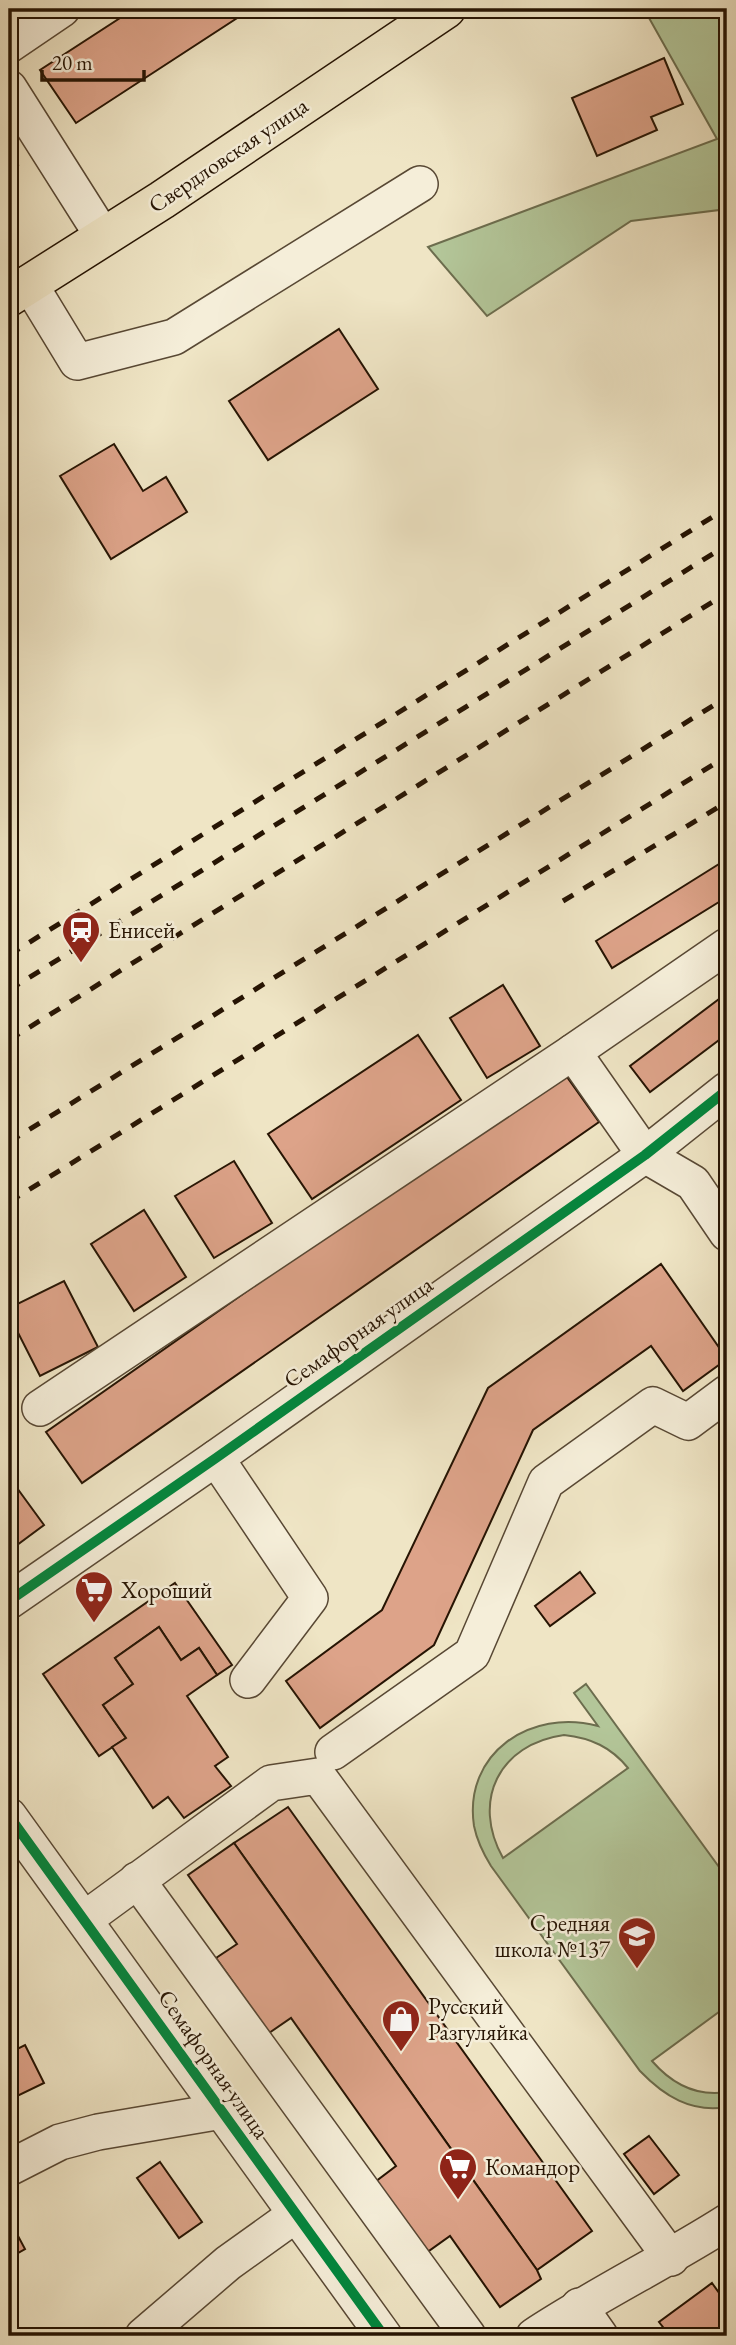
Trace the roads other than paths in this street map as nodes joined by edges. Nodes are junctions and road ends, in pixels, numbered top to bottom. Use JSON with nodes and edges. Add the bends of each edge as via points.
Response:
{"nodes":[{"id":1,"x":62,"y":9,"type":"edge"},
{"id":2,"x":446,"y":9,"type":"edge"},
{"id":3,"x":9,"y":45,"type":"edge"},
{"id":4,"x":9,"y":88,"type":"edge"},
{"id":5,"x":420,"y":184,"type":"dead end"},
{"id":6,"x":104,"y":237,"type":"junction"},
{"id":7,"x":19,"y":290,"type":"edge"},
{"id":8,"x":727,"y":946,"type":"edge"},
{"id":9,"x":573,"y":1052,"type":"junction"},
{"id":10,"x":727,"y":1090,"type":"edge"},
{"id":11,"x":645,"y":1155,"type":"junction"},
{"id":12,"x":727,"y":1233,"type":"edge"},
{"id":13,"x":727,"y":1393,"type":"edge"},
{"id":14,"x":40,"y":1408,"type":"dead end"},
{"id":15,"x":216,"y":1458,"type":"junction"},
{"id":16,"x":9,"y":1601,"type":"edge"},
{"id":17,"x":248,"y":1680,"type":"dead end"},
{"id":18,"x":333,"y":1752,"type":"dead end"},
{"id":19,"x":9,"y":1816,"type":"edge"},
{"id":20,"x":137,"y":1880,"type":"junction"},
{"id":21,"x":85,"y":1919,"type":"junction"},
{"id":22,"x":222,"y":2111,"type":"junction"},
{"id":23,"x":9,"y":2168,"type":"edge"},
{"id":24,"x":295,"y":2215,"type":"junction"},
{"id":25,"x":727,"y":2222,"type":"edge"},
{"id":26,"x":671,"y":2258,"type":"junction"},
{"id":27,"x":579,"y":2306,"type":"junction"},
{"id":28,"x":143,"y":2336,"type":"edge"},
{"id":29,"x":384,"y":2336,"type":"edge"},
{"id":30,"x":468,"y":2336,"type":"edge"},
{"id":31,"x":534,"y":2336,"type":"edge"},
{"id":32,"x":600,"y":2336,"type":"edge"}],
"edges":[{"from":1,"to":3,"type":"street"},
{"from":2,"to":6,"type":"highway","name":"Свердловская улица"},
{"from":4,"to":6,"type":"street"},
{"from":5,"to":7,"type":"street","via":[[174,337],[77,362]]},
{"from":6,"to":7,"type":"highway","name":"Свердловская улица"},
{"from":8,"to":9,"type":"street"},
{"from":9,"to":11,"type":"street"},
{"from":9,"to":14,"type":"street"},
{"from":10,"to":11,"type":"street","name":"Семафорная улица"},
{"from":11,"to":12,"type":"street","via":[[693,1183]]},
{"from":11,"to":15,"type":"street","name":"Семафорная улица"},
{"from":13,"to":18,"type":"street","via":[[688,1422],[653,1405],[546,1482],[472,1654]]},
{"from":15,"to":16,"type":"street","name":"Семафорная улица"},
{"from":15,"to":17,"type":"street","via":[[310,1598]]},
{"from":19,"to":21,"type":"street","name":"Семафорная улица"},
{"from":20,"to":21,"type":"street"},
{"from":20,"to":26,"type":"street","via":[[271,1783],[318,1776]]},
{"from":20,"to":30,"type":"street"},
{"from":21,"to":22,"type":"street","name":"Семафорная улица"},
{"from":22,"to":23,"type":"street","via":[[60,2142]]},
{"from":22,"to":24,"type":"street","name":"Семафорная улица"},
{"from":24,"to":28,"type":"street","via":[[228,2263]]},
{"from":24,"to":29,"type":"street","name":"Семафорная улица"},
{"from":25,"to":26,"type":"street"},
{"from":26,"to":27,"type":"street"},
{"from":27,"to":31,"type":"street"},
{"from":27,"to":32,"type":"street"}]}
